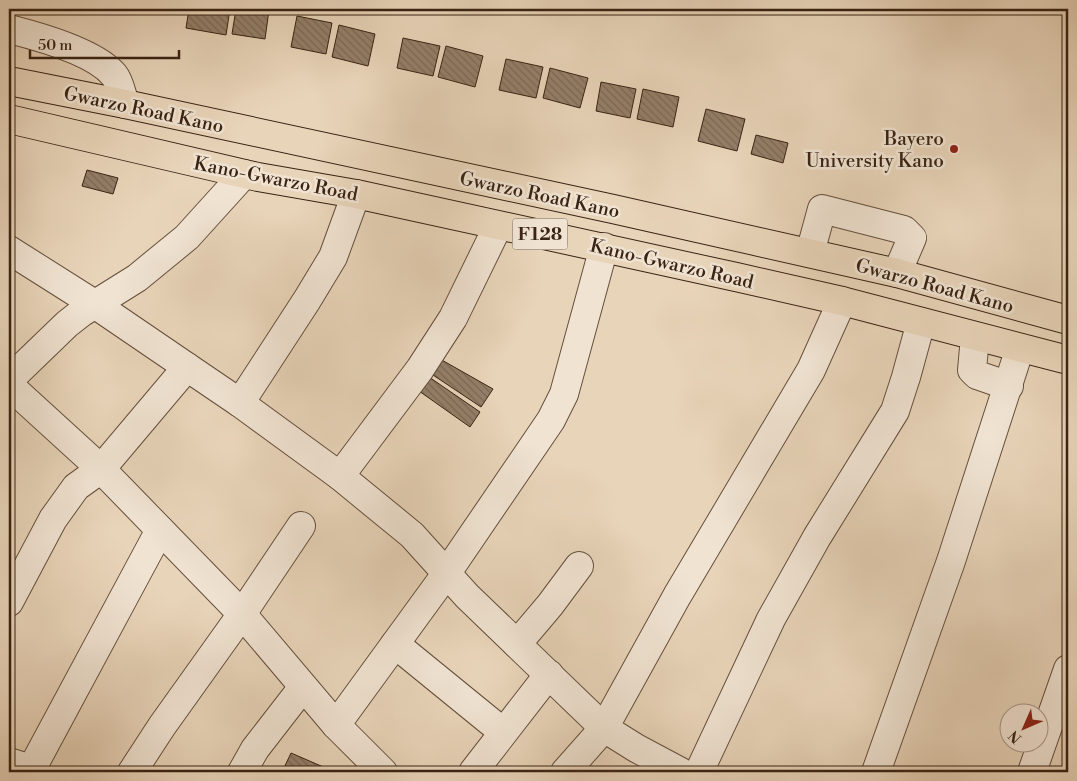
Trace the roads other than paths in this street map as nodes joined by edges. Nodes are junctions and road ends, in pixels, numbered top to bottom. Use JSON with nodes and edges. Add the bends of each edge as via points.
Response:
{"nodes":[{"id":1,"x":9,"y":29,"type":"edge"},
{"id":2,"x":9,"y":82,"type":"edge"},
{"id":3,"x":125,"y":104,"type":"junction"},
{"id":4,"x":9,"y":119,"type":"edge"},
{"id":5,"x":244,"y":174,"type":"junction"},
{"id":6,"x":356,"y":194,"type":"junction"},
{"id":7,"x":498,"y":226,"type":"junction"},
{"id":8,"x":604,"y":247,"type":"junction"},
{"id":9,"x":9,"y":250,"type":"edge"},
{"id":10,"x":810,"y":253,"type":"junction"},
{"id":11,"x":898,"y":273,"type":"junction"},
{"id":12,"x":842,"y":301,"type":"junction"},
{"id":13,"x":96,"y":305,"type":"junction"},
{"id":14,"x":1068,"y":320,"type":"edge"},
{"id":15,"x":921,"y":322,"type":"junction"},
{"id":16,"x":975,"y":337,"type":"junction"},
{"id":17,"x":1020,"y":348,"type":"junction"},
{"id":18,"x":1068,"y":360,"type":"edge"},
{"id":19,"x":187,"y":366,"type":"junction"},
{"id":20,"x":9,"y":380,"type":"edge"},
{"id":21,"x":9,"y":385,"type":"edge"},
{"id":22,"x":1009,"y":386,"type":"junction"},
{"id":23,"x":240,"y":403,"type":"junction"},
{"id":24,"x":101,"y":469,"type":"junction"},
{"id":25,"x":340,"y":476,"type":"junction"},
{"id":26,"x":301,"y":526,"type":"dead end"},
{"id":27,"x":160,"y":530,"type":"junction"},
{"id":28,"x":579,"y":566,"type":"dead end"},
{"id":29,"x":446,"y":574,"type":"junction"},
{"id":30,"x":9,"y":602,"type":"edge"},
{"id":31,"x":242,"y":614,"type":"junction"},
{"id":32,"x":395,"y":644,"type":"junction"},
{"id":33,"x":517,"y":644,"type":"junction"},
{"id":34,"x":1068,"y":669,"type":"edge"},
{"id":35,"x":549,"y":674,"type":"junction"},
{"id":36,"x":303,"y":687,"type":"junction"},
{"id":37,"x":336,"y":725,"type":"junction"},
{"id":38,"x":604,"y":728,"type":"junction"},
{"id":39,"x":503,"y":732,"type":"junction"},
{"id":40,"x":23,"y":768,"type":"edge"},
{"id":41,"x":132,"y":772,"type":"edge"},
{"id":42,"x":242,"y":772,"type":"edge"},
{"id":43,"x":383,"y":772,"type":"edge"},
{"id":44,"x":473,"y":772,"type":"edge"},
{"id":45,"x":565,"y":772,"type":"edge"},
{"id":46,"x":681,"y":772,"type":"edge"},
{"id":47,"x":699,"y":772,"type":"edge"},
{"id":48,"x":876,"y":772,"type":"edge"},
{"id":49,"x":1032,"y":772,"type":"edge"}],
"edges":[{"from":1,"to":3,"type":"street","via":[[44,38],[97,60],[115,76]]},
{"from":2,"to":3,"type":"main road","name":"Gwarzo Road Kano","number":"F128"},
{"from":3,"to":10,"type":"main road","name":"Gwarzo Road Kano","number":"F128"},
{"from":4,"to":5,"type":"main road","name":"Kano-Gwarzo Road","number":"F128"},
{"from":5,"to":6,"type":"main road","name":"Kano-Gwarzo Road","number":"F128"},
{"from":5,"to":13,"type":"street","via":[[188,237],[137,278]]},
{"from":6,"to":7,"type":"main road","name":"Kano-Gwarzo Road","number":"F128"},
{"from":6,"to":23,"type":"street","via":[[333,257]]},
{"from":7,"to":8,"type":"main road","name":"Kano-Gwarzo Road","number":"F128"},
{"from":7,"to":25,"type":"street","via":[[452,318],[420,369]]},
{"from":8,"to":12,"type":"main road","name":"Kano-Gwarzo Road","number":"F128"},
{"from":8,"to":29,"type":"street","via":[[564,394],[551,420]]},
{"from":9,"to":13,"type":"street"},
{"from":10,"to":11,"type":"main road","name":"Gwarzo Road Kano","number":"F128"},
{"from":10,"to":11,"type":"street","via":[[822,209],[904,230],[912,238]]},
{"from":11,"to":14,"type":"main road","name":"Gwarzo Road Kano","number":"F128"},
{"from":12,"to":15,"type":"main road","name":"Kano-Gwarzo Road","number":"F128"},
{"from":12,"to":38,"type":"street","via":[[811,370],[677,596]]},
{"from":13,"to":19,"type":"street"},
{"from":13,"to":20,"type":"street","via":[[67,324]]},
{"from":15,"to":16,"type":"main road","name":"Kano-Gwarzo Road","number":"F128"},
{"from":15,"to":47,"type":"street","via":[[895,410],[771,619]]},
{"from":16,"to":17,"type":"main road","name":"Kano-Gwarzo Road","number":"F128"},
{"from":16,"to":22,"type":"street","via":[[972,370],[977,375]]},
{"from":17,"to":18,"type":"main road","name":"Kano-Gwarzo Road","number":"F128"},
{"from":17,"to":22,"type":"street"},
{"from":19,"to":23,"type":"street"},
{"from":19,"to":24,"type":"street"},
{"from":21,"to":24,"type":"street"},
{"from":22,"to":48,"type":"street"},
{"from":23,"to":25,"type":"street"},
{"from":24,"to":27,"type":"street"},
{"from":24,"to":30,"type":"street","via":[[76,487],[53,519]]},
{"from":25,"to":29,"type":"street","via":[[412,535]]},
{"from":26,"to":31,"type":"street"},
{"from":27,"to":31,"type":"street"},
{"from":27,"to":40,"type":"street"},
{"from":28,"to":33,"type":"street"},
{"from":29,"to":32,"type":"street"},
{"from":29,"to":33,"type":"street"},
{"from":31,"to":36,"type":"street"},
{"from":31,"to":41,"type":"street"},
{"from":32,"to":37,"type":"street"},
{"from":32,"to":39,"type":"street"},
{"from":33,"to":35,"type":"street"},
{"from":34,"to":49,"type":"street"},
{"from":35,"to":38,"type":"street"},
{"from":35,"to":39,"type":"street"},
{"from":36,"to":37,"type":"street"},
{"from":36,"to":42,"type":"street","via":[[255,749]]},
{"from":37,"to":43,"type":"street"},
{"from":38,"to":45,"type":"street"},
{"from":38,"to":46,"type":"street"},
{"from":39,"to":44,"type":"street"}]}
